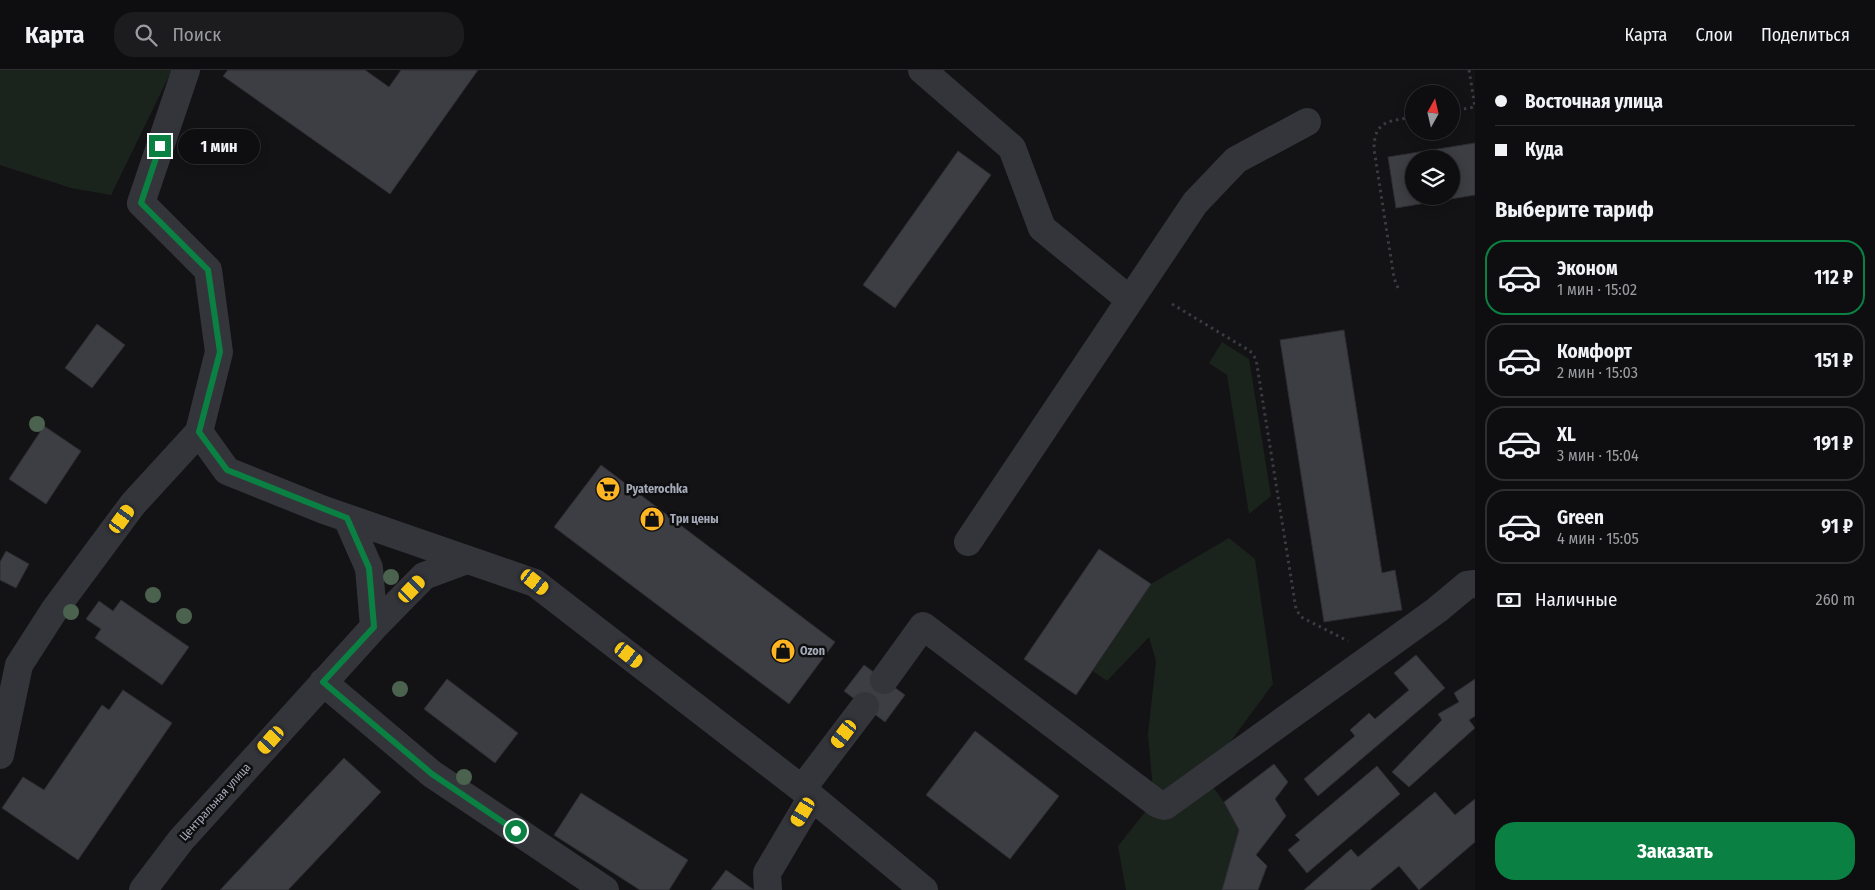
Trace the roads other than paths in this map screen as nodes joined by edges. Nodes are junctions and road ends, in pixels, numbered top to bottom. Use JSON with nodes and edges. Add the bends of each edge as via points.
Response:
{"nodes":[{"id":1,"x":186,"y":70,"type":"edge"},
{"id":2,"x":922,"y":70,"type":"edge"},
{"id":3,"x":1307,"y":122,"type":"dead end"},
{"id":4,"x":1130,"y":300,"type":"junction"},
{"id":5,"x":199,"y":432,"type":"junction"},
{"id":6,"x":347,"y":518,"type":"junction"},
{"id":7,"x":968,"y":542,"type":"dead end"},
{"id":8,"x":467,"y":560,"type":"junction"},
{"id":9,"x":1475,"y":584,"type":"edge"},
{"id":10,"x":374,"y":627,"type":"junction"},
{"id":11,"x":884,"y":680,"type":"dead end"},
{"id":12,"x":323,"y":682,"type":"junction"},
{"id":13,"x":864,"y":706,"type":"dead end"},
{"id":14,"x":0,"y":755,"type":"edge"},
{"id":15,"x":807,"y":793,"type":"junction"},
{"id":16,"x":143,"y":890,"type":"edge"},
{"id":17,"x":605,"y":890,"type":"edge"},
{"id":18,"x":768,"y":890,"type":"edge"},
{"id":19,"x":924,"y":890,"type":"edge"}],
"edges":[{"from":1,"to":5,"type":"street","via":[[141,203],[208,270],[220,352]]},
{"from":2,"to":4,"type":"street","via":[[1012,148],[1042,228]]},
{"from":3,"to":4,"type":"street","via":[[1236,160],[1195,203]]},
{"from":4,"to":7,"type":"street"},
{"from":5,"to":6,"type":"street","via":[[227,470]]},
{"from":5,"to":14,"type":"street","via":[[133,504],[55,609],[19,665]]},
{"from":6,"to":8,"type":"street"},
{"from":6,"to":10,"type":"street","via":[[369,568]]},
{"from":8,"to":10,"type":"street","name":"Центральная улица","via":[[424,576]]},
{"from":8,"to":15,"type":"street","via":[[535,582]]},
{"from":9,"to":11,"type":"street","via":[[1467,586],[1166,806],[1158,804],[923,626]]},
{"from":10,"to":12,"type":"street","name":"Центральная улица"},
{"from":12,"to":16,"type":"street","name":"Центральная улица","via":[[181,840]]},
{"from":12,"to":17,"type":"street","via":[[432,774]]},
{"from":13,"to":15,"type":"street"},
{"from":15,"to":18,"type":"street","via":[[767,873]]},
{"from":15,"to":19,"type":"street"}]}
